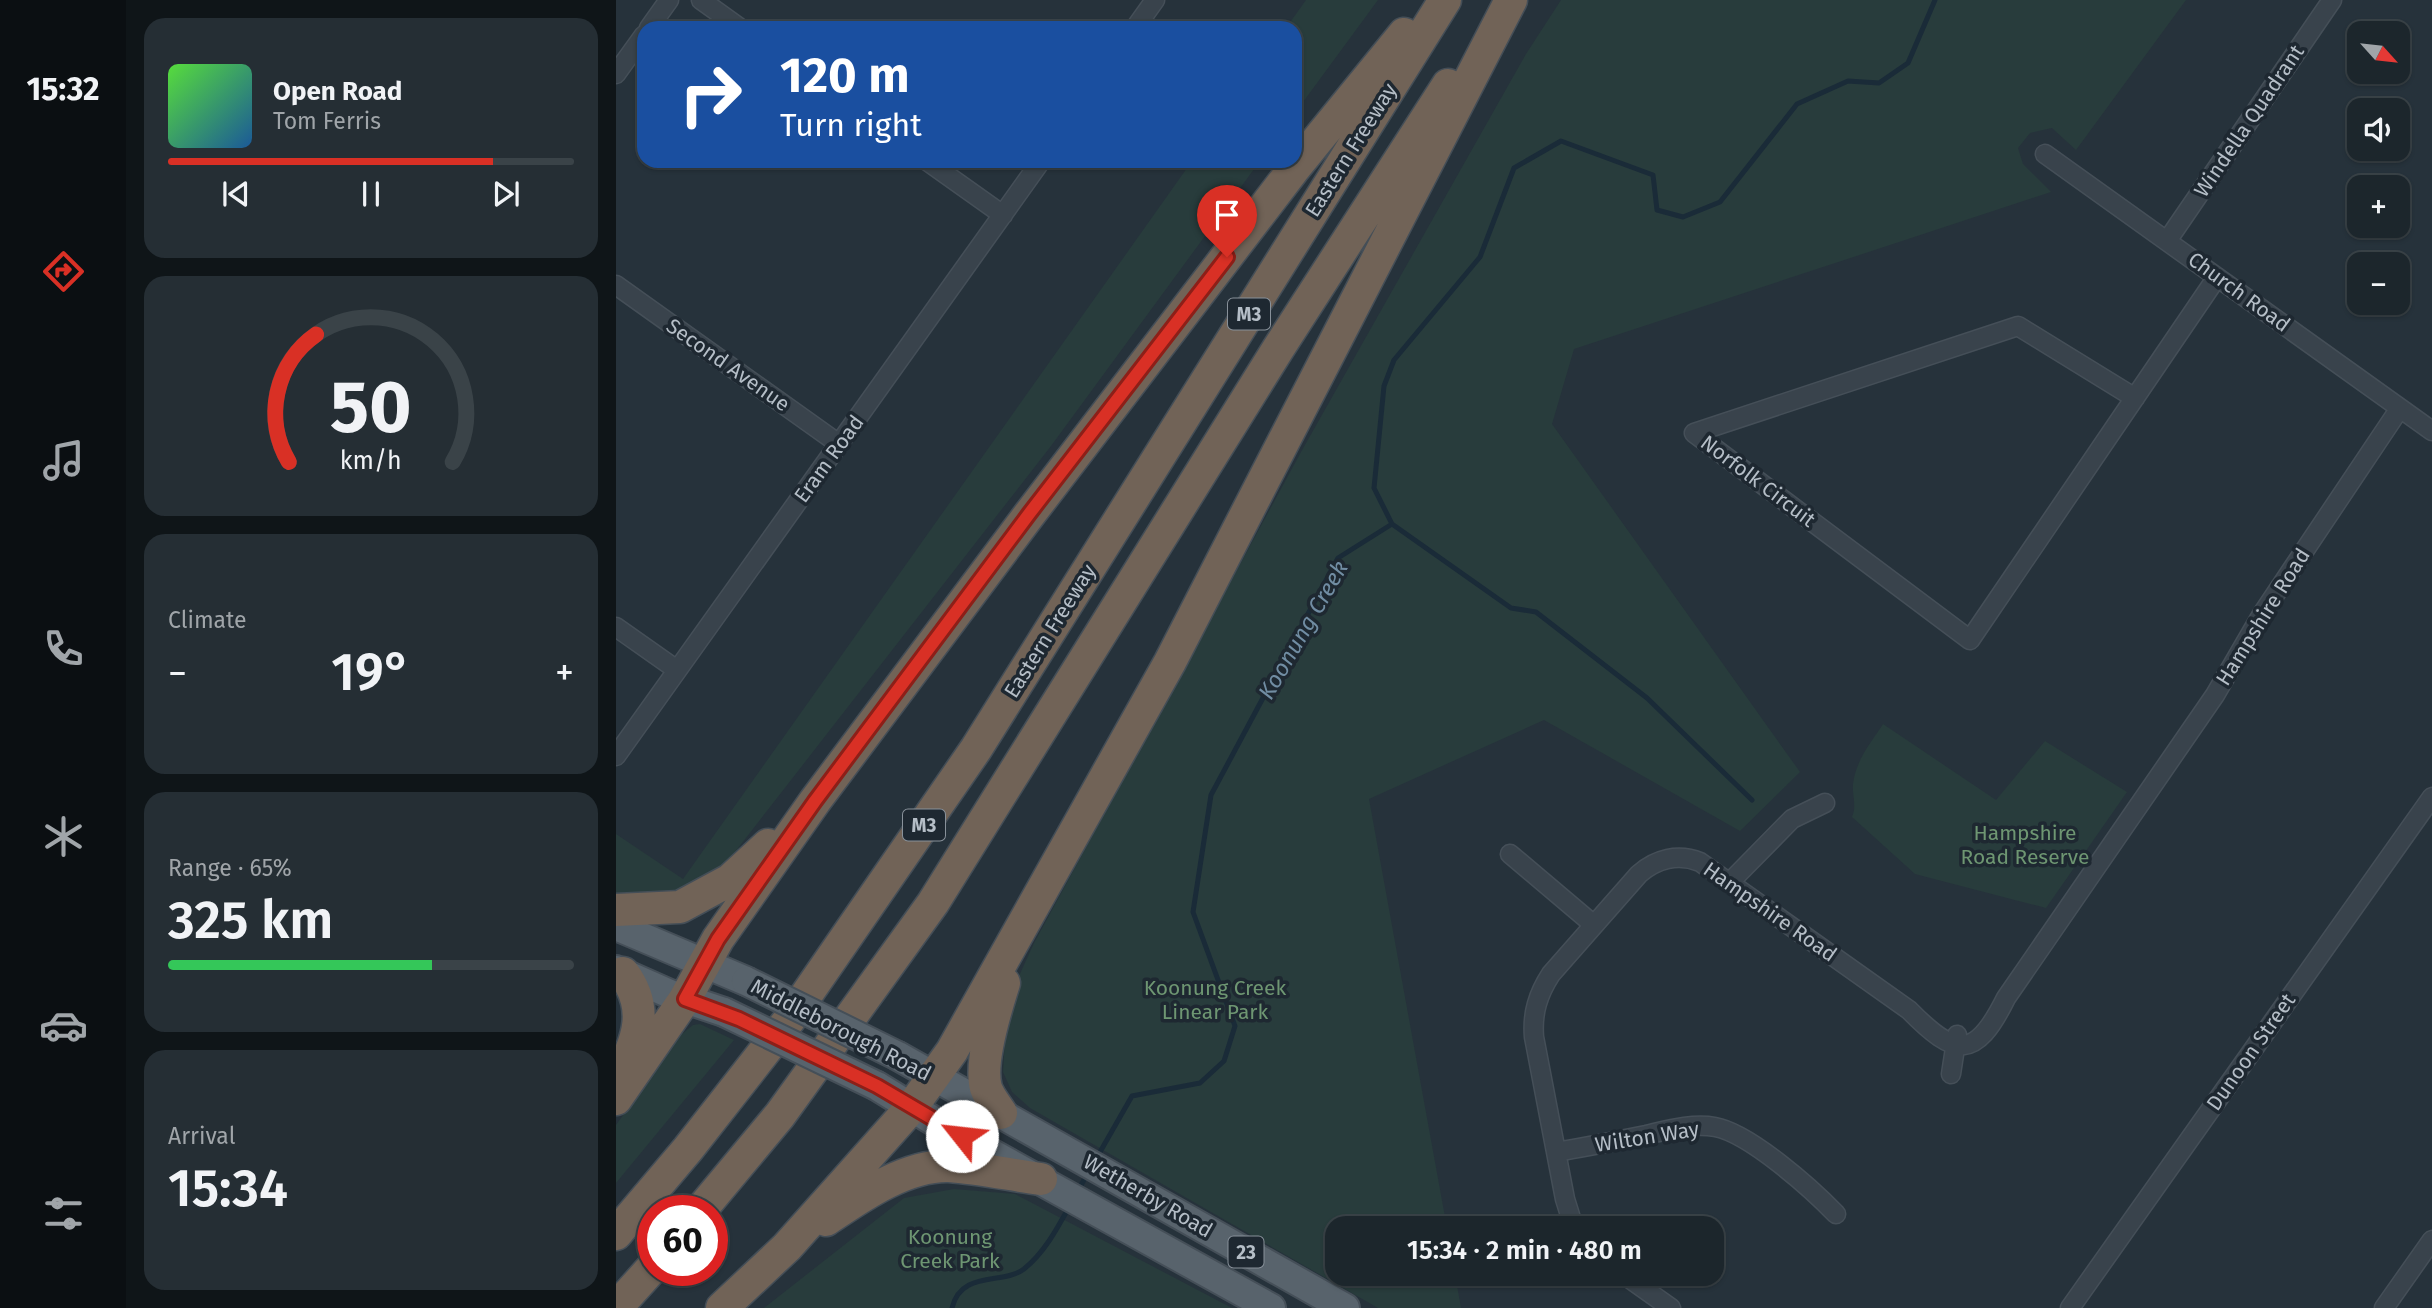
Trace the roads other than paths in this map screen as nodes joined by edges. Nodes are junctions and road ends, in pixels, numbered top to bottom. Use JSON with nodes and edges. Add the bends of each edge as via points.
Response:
{"nodes":[{"id":1,"x":669,"y":0,"type":"edge"},
{"id":2,"x":701,"y":0,"type":"edge"},
{"id":3,"x":1154,"y":0,"type":"edge"},
{"id":4,"x":1431,"y":0,"type":"edge"},
{"id":5,"x":1445,"y":0,"type":"edge"},
{"id":6,"x":1502,"y":0,"type":"edge"},
{"id":7,"x":1511,"y":0,"type":"edge"},
{"id":8,"x":2332,"y":0,"type":"edge"},
{"id":9,"x":654,"y":21,"type":"edge"},
{"id":10,"x":730,"y":21,"type":"edge"},
{"id":11,"x":1140,"y":21,"type":"edge"},
{"id":12,"x":637,"y":45,"type":"edge"},
{"id":13,"x":616,"y":74,"type":"edge"},
{"id":14,"x":2045,"y":154,"type":"dead end"},
{"id":15,"x":1302,"y":160,"type":"edge"},
{"id":16,"x":937,"y":168,"type":"edge"},
{"id":17,"x":1036,"y":168,"type":"edge"},
{"id":18,"x":1295,"y":168,"type":"edge"},
{"id":19,"x":1003,"y":215,"type":"junction"},
{"id":20,"x":2167,"y":241,"type":"junction"},
{"id":21,"x":2217,"y":277,"type":"junction"},
{"id":22,"x":616,"y":285,"type":"edge"},
{"id":23,"x":2135,"y":398,"type":"junction"},
{"id":24,"x":2400,"y":408,"type":"junction"},
{"id":25,"x":2432,"y":431,"type":"edge"},
{"id":26,"x":839,"y":444,"type":"junction"},
{"id":27,"x":616,"y":627,"type":"edge"},
{"id":28,"x":677,"y":670,"type":"junction"},
{"id":29,"x":616,"y":756,"type":"edge"},
{"id":30,"x":2432,"y":797,"type":"edge"},
{"id":31,"x":815,"y":801,"type":"junction"},
{"id":32,"x":1825,"y":803,"type":"dead end"},
{"id":33,"x":1510,"y":854,"type":"dead end"},
{"id":34,"x":1730,"y":883,"type":"junction"},
{"id":35,"x":1044,"y":888,"type":"junction"},
{"id":36,"x":616,"y":910,"type":"edge"},
{"id":37,"x":1594,"y":925,"type":"junction"},
{"id":38,"x":616,"y":926,"type":"edge"},
{"id":39,"x":705,"y":964,"type":"junction"},
{"id":40,"x":619,"y":972,"type":"edge"},
{"id":41,"x":685,"y":999,"type":"junction"},
{"id":42,"x":1957,"y":1040,"type":"junction"},
{"id":43,"x":1951,"y":1074,"type":"dead end"},
{"id":44,"x":934,"y":1076,"type":"junction"},
{"id":45,"x":616,"y":1081,"type":"edge"},
{"id":46,"x":616,"y":1100,"type":"edge"},
{"id":47,"x":911,"y":1108,"type":"junction"},
{"id":48,"x":1001,"y":1112,"type":"junction"},
{"id":49,"x":1060,"y":1146,"type":"joint"},
{"id":50,"x":1556,"y":1152,"type":"junction"},
{"id":51,"x":1041,"y":1179,"type":"junction"},
{"id":52,"x":713,"y":1195,"type":"edge"},
{"id":53,"x":1836,"y":1214,"type":"dead end"},
{"id":54,"x":1570,"y":1216,"type":"edge"},
{"id":55,"x":616,"y":1234,"type":"edge"},
{"id":56,"x":2432,"y":1240,"type":"edge"},
{"id":57,"x":787,"y":1247,"type":"junction"},
{"id":58,"x":637,"y":1285,"type":"edge"},
{"id":59,"x":1640,"y":1286,"type":"edge"},
{"id":60,"x":616,"y":1308,"type":"edge"},
{"id":61,"x":722,"y":1308,"type":"edge"},
{"id":62,"x":1271,"y":1308,"type":"edge"},
{"id":63,"x":1345,"y":1308,"type":"edge"},
{"id":64,"x":1671,"y":1308,"type":"edge"},
{"id":65,"x":2070,"y":1308,"type":"edge"},
{"id":66,"x":2384,"y":1308,"type":"edge"}],
"edges":[{"from":1,"to":9,"type":"street"},
{"from":2,"to":10,"type":"street"},
{"from":3,"to":11,"type":"street"},
{"from":4,"to":15,"type":"highway"},
{"from":5,"to":55,"type":"highway","name":"Eastern Freeway","number":"M3","via":[[976,749],[789,1020]]},
{"from":6,"to":52,"type":"highway","number":"M3","via":[[933,903],[780,1115]]},
{"from":7,"to":35,"type":"highway","via":[[1176,650]]},
{"from":8,"to":20,"type":"street","name":"Windella Quadrant"},
{"from":12,"to":13,"type":"street"},
{"from":14,"to":20,"type":"street","name":"Church Road"},
{"from":16,"to":19,"type":"street"},
{"from":17,"to":19,"type":"street","name":"Eram Road"},
{"from":18,"to":31,"type":"highway"},
{"from":19,"to":26,"type":"street","name":"Eram Road"},
{"from":20,"to":21,"type":"street","name":"Church Road"},
{"from":21,"to":23,"type":"street","name":"Norfolk Circuit"},
{"from":21,"to":24,"type":"street","name":"Church Road"},
{"from":22,"to":26,"type":"street","name":"Second Avenue"},
{"from":23,"to":23,"type":"street","name":"Norfolk Circuit","via":[[1970,640],[1694,433],[2018,326]]},
{"from":24,"to":25,"type":"street","name":"Church Road"},
{"from":24,"to":42,"type":"street","name":"Hampshire Road","via":[[2262,614],[2215,695],[2006,998],[1974,1031]]},
{"from":26,"to":28,"type":"street","name":"Eram Road"},
{"from":27,"to":28,"type":"street"},
{"from":28,"to":29,"type":"street","name":"Eram Road"},
{"from":30,"to":65,"type":"street","name":"Dunoon Street"},
{"from":31,"to":36,"type":"highway","via":[[730,880],[680,907]]},
{"from":31,"to":39,"type":"highway"},
{"from":32,"to":34,"type":"street","via":[[1792,819]]},
{"from":33,"to":37,"type":"street"},
{"from":34,"to":37,"type":"street","name":"Hampshire Road","via":[[1693,859],[1660,860],[1639,874]]},
{"from":34,"to":42,"type":"street","name":"Hampshire Road"},
{"from":35,"to":44,"type":"highway"},
{"from":35,"to":48,"type":"highway","via":[[994,1016],[984,1070],[986,1089]]},
{"from":37,"to":50,"type":"street","name":"Hampshire Road","via":[[1551,974],[1534,1014],[1534,1037]]},
{"from":38,"to":39,"type":"main road","name":"Middleborough Road","number":"23"},
{"from":39,"to":41,"type":"highway"},
{"from":39,"to":44,"type":"main road","name":"Middleborough Road","number":"23","bridge":true},
{"from":40,"to":41,"type":"main road","name":"Middleborough Road","number":"23"},
{"from":40,"to":45,"type":"highway","via":[[634,988],[641,1011],[628,1060]]},
{"from":41,"to":46,"type":"highway"},
{"from":41,"to":47,"type":"main road","name":"Middleborough Road","number":"23","bridge":true,"via":[[724,1012],[877,1086]]},
{"from":42,"to":43,"type":"street"},
{"from":44,"to":47,"type":"highway"},
{"from":44,"to":48,"type":"main road","name":"Middleborough Road","number":"23"},
{"from":47,"to":51,"type":"main road","name":"Middleborough Road","number":"23"},
{"from":47,"to":57,"type":"highway"},
{"from":48,"to":49,"type":"main road","name":"Middleborough Road","number":"23"},
{"from":49,"to":63,"type":"main road","name":"Wetherby Road","number":"23"},
{"from":50,"to":53,"type":"street","name":"Wilton Way","via":[[1688,1126],[1718,1128],[1756,1147]]},
{"from":50,"to":54,"type":"street","name":"Hampshire Road"},
{"from":51,"to":57,"type":"highway","via":[[948,1166],[926,1169],[873,1190]]},
{"from":51,"to":62,"type":"main road","name":"Wetherby Road","number":"23"},
{"from":56,"to":66,"type":"street"},
{"from":57,"to":61,"type":"highway"},
{"from":58,"to":60,"type":"highway"},
{"from":59,"to":64,"type":"street"}]}
